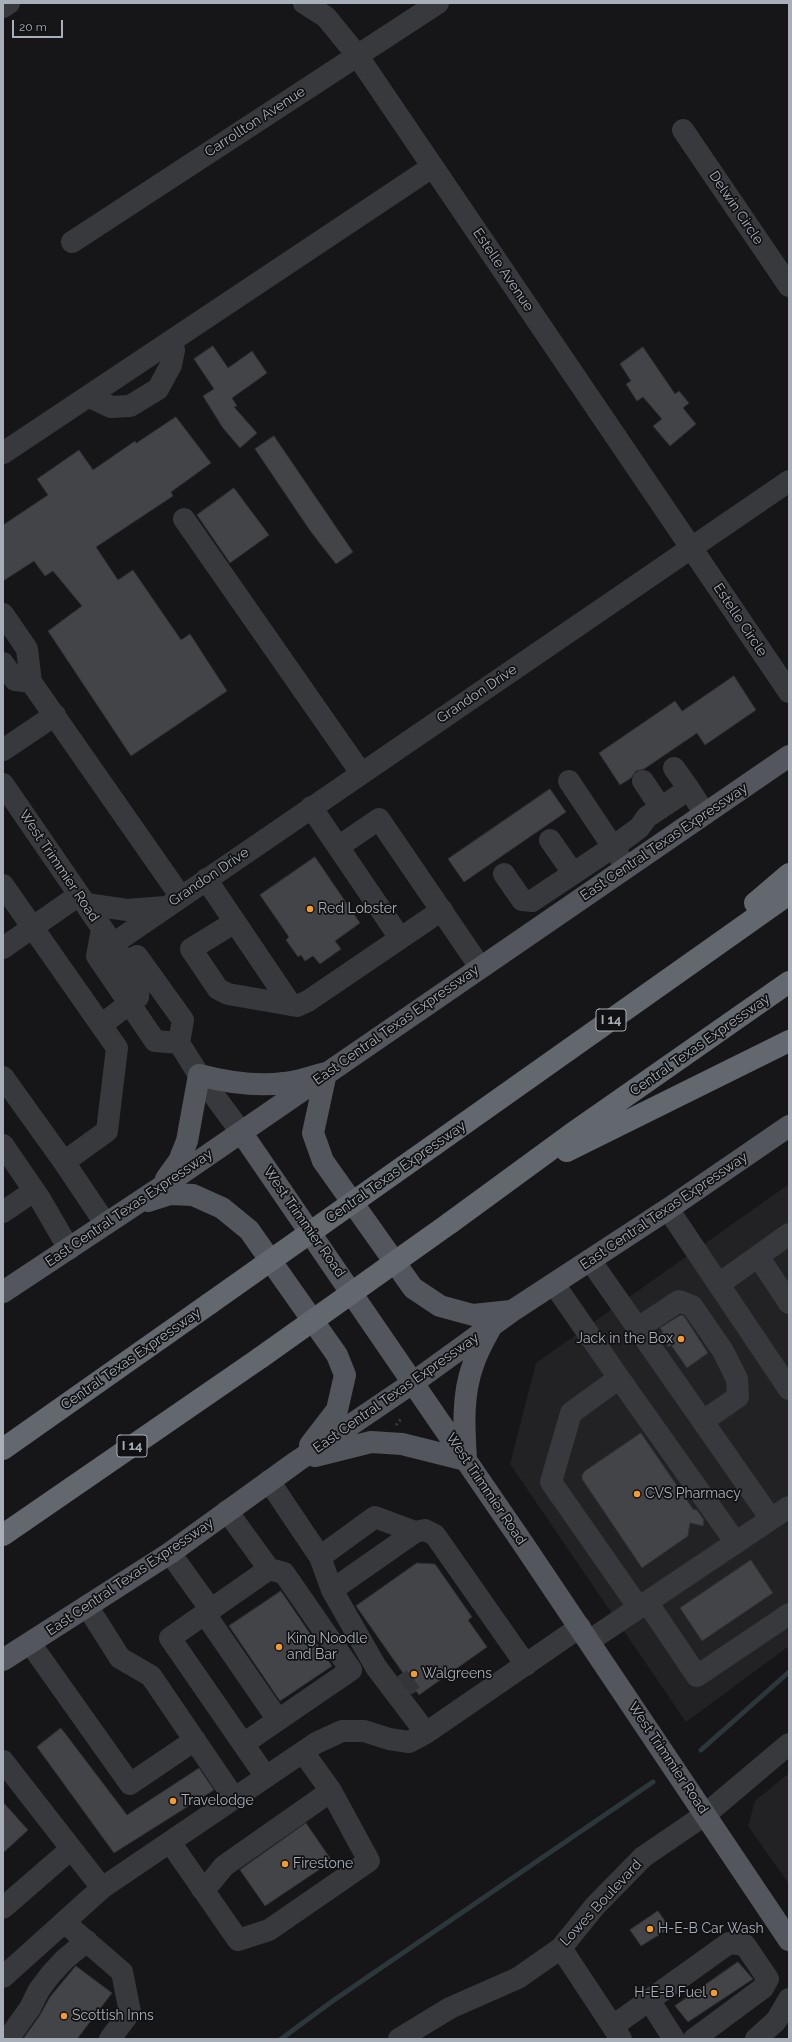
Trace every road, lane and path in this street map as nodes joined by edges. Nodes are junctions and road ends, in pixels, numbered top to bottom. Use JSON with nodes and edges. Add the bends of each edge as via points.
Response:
{"nodes":[{"id":1,"x":10,"y":3,"type":"edge"},
{"id":2,"x":304,"y":3,"type":"edge"},
{"id":3,"x":438,"y":3,"type":"edge"},
{"id":4,"x":3,"y":7,"type":"edge"},
{"id":5,"x":357,"y":55,"type":"junction"},
{"id":6,"x":683,"y":130,"type":"dead end"},
{"id":7,"x":432,"y":167,"type":"junction"},
{"id":8,"x":72,"y":242,"type":"dead end"},
{"id":9,"x":789,"y":286,"type":"edge"},
{"id":10,"x":168,"y":343,"type":"junction"},
{"id":11,"x":88,"y":396,"type":"junction"},
{"id":12,"x":3,"y":453,"type":"edge"},
{"id":13,"x":789,"y":481,"type":"edge"},
{"id":14,"x":184,"y":520,"type":"dead end"},
{"id":15,"x":691,"y":548,"type":"junction"},
{"id":16,"x":3,"y":614,"type":"edge"},
{"id":17,"x":3,"y":663,"type":"edge"},
{"id":18,"x":31,"y":682,"type":"junction"},
{"id":19,"x":789,"y":692,"type":"edge"},
{"id":20,"x":55,"y":716,"type":"junction"},
{"id":21,"x":3,"y":750,"type":"edge"},
{"id":22,"x":789,"y":756,"type":"edge"},
{"id":23,"x":674,"y":768,"type":"dead end"},
{"id":24,"x":361,"y":773,"type":"junction"},
{"id":25,"x":569,"y":781,"type":"dead end"},
{"id":26,"x":643,"y":781,"type":"dead end"},
{"id":27,"x":3,"y":784,"type":"edge"},
{"id":28,"x":689,"y":789,"type":"junction"},
{"id":29,"x":311,"y":807,"type":"junction"},
{"id":30,"x":661,"y":808,"type":"junction"},
{"id":31,"x":705,"y":814,"type":"junction"},
{"id":32,"x":550,"y":840,"type":"dead end"},
{"id":33,"x":338,"y":847,"type":"junction"},
{"id":34,"x":613,"y":847,"type":"junction"},
{"id":35,"x":626,"y":867,"type":"junction"},
{"id":36,"x":573,"y":873,"type":"junction"},
{"id":37,"x":504,"y":874,"type":"dead end"},
{"id":38,"x":789,"y":874,"type":"edge"},
{"id":39,"x":206,"y":879,"type":"junction"},
{"id":40,"x":3,"y":885,"type":"edge"},
{"id":41,"x":789,"y":894,"type":"edge"},
{"id":42,"x":83,"y":900,"type":"junction"},
{"id":43,"x":532,"y":901,"type":"junction"},
{"id":44,"x":173,"y":902,"type":"junction"},
{"id":45,"x":442,"y":910,"type":"junction"},
{"id":46,"x":235,"y":922,"type":"junction"},
{"id":47,"x":546,"y":922,"type":"junction"},
{"id":48,"x":33,"y":927,"type":"junction"},
{"id":49,"x":102,"y":929,"type":"junction"},
{"id":50,"x":123,"y":937,"type":"junction"},
{"id":51,"x":400,"y":938,"type":"junction"},
{"id":52,"x":727,"y":938,"type":"junction"},
{"id":53,"x":3,"y":948,"type":"edge"},
{"id":54,"x":480,"y":967,"type":"junction"},
{"id":55,"x":789,"y":982,"type":"edge"},
{"id":56,"x":129,"y":1003,"type":"junction"},
{"id":57,"x":291,"y":1004,"type":"junction"},
{"id":58,"x":100,"y":1025,"type":"junction"},
{"id":59,"x":789,"y":1041,"type":"edge"},
{"id":60,"x":179,"y":1043,"type":"junction"},
{"id":61,"x":326,"y":1073,"type":"junction"},
{"id":62,"x":199,"y":1075,"type":"junction"},
{"id":63,"x":3,"y":1077,"type":"edge"},
{"id":64,"x":789,"y":1126,"type":"edge"},
{"id":65,"x":241,"y":1132,"type":"junction"},
{"id":66,"x":3,"y":1145,"type":"edge"},
{"id":67,"x":64,"y":1162,"type":"junction"},
{"id":68,"x":517,"y":1174,"type":"junction"},
{"id":69,"x":160,"y":1188,"type":"junction"},
{"id":70,"x":34,"y":1191,"type":"junction"},
{"id":71,"x":128,"y":1208,"type":"junction"},
{"id":72,"x":668,"y":1209,"type":"junction"},
{"id":73,"x":3,"y":1212,"type":"edge"},
{"id":74,"x":105,"y":1223,"type":"junction"},
{"id":75,"x":789,"y":1234,"type":"edge"},
{"id":76,"x":69,"y":1248,"type":"junction"},
{"id":77,"x":758,"y":1256,"type":"junction"},
{"id":78,"x":590,"y":1260,"type":"junction"},
{"id":79,"x":554,"y":1284,"type":"junction"},
{"id":80,"x":719,"y":1284,"type":"junction"},
{"id":81,"x":3,"y":1292,"type":"edge"},
{"id":82,"x":789,"y":1303,"type":"edge"},
{"id":83,"x":512,"y":1311,"type":"junction"},
{"id":84,"x":491,"y":1327,"type":"junction"},
{"id":85,"x":638,"y":1328,"type":"junction"},
{"id":86,"x":619,"y":1378,"type":"junction"},
{"id":87,"x":414,"y":1382,"type":"junction"},
{"id":88,"x":789,"y":1389,"type":"edge"},
{"id":89,"x":703,"y":1421,"type":"junction"},
{"id":90,"x":3,"y":1449,"type":"edge"},
{"id":91,"x":466,"y":1460,"type":"junction"},
{"id":92,"x":296,"y":1462,"type":"junction"},
{"id":93,"x":268,"y":1482,"type":"junction"},
{"id":94,"x":789,"y":1507,"type":"edge"},
{"id":95,"x":227,"y":1511,"type":"junction"},
{"id":96,"x":771,"y":1519,"type":"junction"},
{"id":97,"x":415,"y":1532,"type":"junction"},
{"id":98,"x":3,"y":1535,"type":"edge"},
{"id":99,"x":736,"y":1543,"type":"junction"},
{"id":100,"x":170,"y":1553,"type":"junction"},
{"id":101,"x":320,"y":1557,"type":"junction"},
{"id":102,"x":268,"y":1569,"type":"junction"},
{"id":103,"x":332,"y":1590,"type":"junction"},
{"id":104,"x":643,"y":1605,"type":"junction"},
{"id":105,"x":87,"y":1606,"type":"junction"},
{"id":106,"x":208,"y":1612,"type":"junction"},
{"id":107,"x":789,"y":1614,"type":"edge"},
{"id":108,"x":584,"y":1634,"type":"junction"},
{"id":109,"x":30,"y":1643,"type":"junction"},
{"id":110,"x":3,"y":1660,"type":"edge"},
{"id":111,"x":526,"y":1665,"type":"junction"},
{"id":112,"x":376,"y":1667,"type":"junction"},
{"id":113,"x":398,"y":1677,"type":"tunnel mouth"},
{"id":114,"x":411,"y":1694,"type":"tunnel mouth"},
{"id":115,"x":278,"y":1720,"type":"junction"},
{"id":116,"x":421,"y":1726,"type":"junction"},
{"id":117,"x":195,"y":1740,"type":"junction"},
{"id":118,"x":243,"y":1744,"type":"junction"},
{"id":119,"x":789,"y":1744,"type":"edge"},
{"id":120,"x":303,"y":1752,"type":"junction"},
{"id":121,"x":4,"y":1763,"type":"edge"},
{"id":122,"x":266,"y":1777,"type":"junction"},
{"id":123,"x":331,"y":1791,"type":"junction"},
{"id":124,"x":234,"y":1798,"type":"junction"},
{"id":125,"x":706,"y":1814,"type":"junction"},
{"id":126,"x":170,"y":1842,"type":"junction"},
{"id":127,"x":71,"y":1849,"type":"junction"},
{"id":128,"x":102,"y":1888,"type":"junction"},
{"id":129,"x":202,"y":1889,"type":"junction"},
{"id":130,"x":3,"y":1908,"type":"edge"},
{"id":131,"x":64,"y":1922,"type":"junction"},
{"id":132,"x":789,"y":1940,"type":"edge"},
{"id":133,"x":87,"y":1941,"type":"junction"},
{"id":134,"x":560,"y":1948,"type":"junction"},
{"id":135,"x":3,"y":1978,"type":"edge"},
{"id":136,"x":789,"y":1999,"type":"edge"},
{"id":137,"x":649,"y":2000,"type":"junction"},
{"id":138,"x":747,"y":2000,"type":"junction"},
{"id":139,"x":783,"y":2019,"type":"edge"},
{"id":140,"x":617,"y":2032,"type":"edge"},
{"id":141,"x":696,"y":2038,"type":"edge"},
{"id":142,"x":8,"y":2039,"type":"edge"},
{"id":143,"x":110,"y":2039,"type":"edge"},
{"id":144,"x":399,"y":2039,"type":"edge"},
{"id":145,"x":674,"y":2039,"type":"edge"},
{"id":146,"x":756,"y":2039,"type":"edge"}],
"edges":[{"from":1,"to":4,"type":"street"},
{"from":2,"to":5,"type":"street","name":"Estelle Avenue","via":[[326,18]]},
{"from":3,"to":5,"type":"street","name":"Carrollton Avenue"},
{"from":5,"to":7,"type":"street","name":"Estelle Avenue"},
{"from":5,"to":8,"type":"street","name":"Carrollton Avenue"},
{"from":6,"to":9,"type":"street","name":"Delwin Circle"},
{"from":7,"to":10,"type":"street"},
{"from":7,"to":15,"type":"street","name":"Estelle Avenue"},
{"from":10,"to":11,"type":"street"},
{"from":10,"to":11,"type":"street","via":[[174,350],[171,365],[158,388],[130,406],[111,407]]},
{"from":11,"to":12,"type":"street"},
{"from":13,"to":15,"type":"street","name":"Grandon Drive"},
{"from":14,"to":24,"type":"street"},
{"from":15,"to":19,"type":"street","name":"Estelle Circle"},
{"from":15,"to":24,"type":"street","name":"Grandon Drive"},
{"from":16,"to":18,"type":"street","via":[[27,649]]},
{"from":17,"to":18,"type":"street","via":[[15,680]]},
{"from":18,"to":20,"type":"street"},
{"from":20,"to":21,"type":"street"},
{"from":20,"to":44,"type":"street"},
{"from":22,"to":31,"type":"main road","name":"East Central Texas Expressway"},
{"from":23,"to":28,"type":"street"},
{"from":24,"to":29,"type":"street","name":"Grandon Drive"},
{"from":25,"to":34,"type":"street"},
{"from":26,"to":30,"type":"street"},
{"from":27,"to":42,"type":"street","name":"West Trimmier Road"},
{"from":28,"to":30,"type":"street"},
{"from":28,"to":31,"type":"street"},
{"from":29,"to":33,"type":"street"},
{"from":29,"to":39,"type":"street","name":"Grandon Drive"},
{"from":30,"to":34,"type":"street"},
{"from":31,"to":35,"type":"main road","name":"East Central Texas Expressway"},
{"from":32,"to":36,"type":"street"},
{"from":33,"to":45,"type":"street","via":[[379,819]]},
{"from":33,"to":51,"type":"street"},
{"from":34,"to":35,"type":"street"},
{"from":34,"to":36,"type":"street"},
{"from":35,"to":47,"type":"main road","name":"East Central Texas Expressway"},
{"from":36,"to":43,"type":"street"},
{"from":37,"to":43,"type":"street","via":[[522,900]]},
{"from":38,"to":52,"type":"highway","via":[[747,909]]},
{"from":39,"to":44,"type":"street","name":"Grandon Drive"},
{"from":39,"to":46,"type":"street"},
{"from":40,"to":48,"type":"street"},
{"from":41,"to":52,"type":"highway","name":"Central Texas Expressway","number":"I 14"},
{"from":42,"to":44,"type":"street","name":"Grandon Drive","via":[[128,910]]},
{"from":42,"to":48,"type":"street"},
{"from":42,"to":49,"type":"street","name":"West Trimmier Road"},
{"from":43,"to":47,"type":"street"},
{"from":44,"to":50,"type":"street","name":"Grandon Drive"},
{"from":45,"to":51,"type":"street"},
{"from":45,"to":54,"type":"street"},
{"from":46,"to":57,"type":"street"},
{"from":46,"to":57,"type":"street","via":[[191,949],[218,989],[228,994]]},
{"from":47,"to":54,"type":"main road","name":"East Central Texas Expressway"},
{"from":48,"to":53,"type":"street"},
{"from":48,"to":58,"type":"street"},
{"from":49,"to":50,"type":"street","name":"West Trimmier Road"},
{"from":49,"to":56,"type":"street","name":"West Trimmier Road","via":[[97,956]]},
{"from":50,"to":60,"type":"street","via":[[183,1020]]},
{"from":51,"to":57,"type":"street","via":[[308,1001],[297,1006]]},
{"from":52,"to":90,"type":"highway","name":"Central Texas Expressway","number":"I 14","bridge":true},
{"from":54,"to":61,"type":"main road","name":"East Central Texas Expressway"},
{"from":55,"to":68,"type":"highway","name":"Central Texas Expressway","number":"I 14"},
{"from":56,"to":58,"type":"street"},
{"from":56,"to":60,"type":"street","name":"West Trimmier Road","via":[[155,1041]]},
{"from":58,"to":67,"type":"street","via":[[117,1048],[107,1131]]},
{"from":59,"to":68,"type":"highway","via":[[624,1124]]},
{"from":60,"to":62,"type":"street","name":"West Trimmier Road"},
{"from":61,"to":62,"type":"main road","via":[[285,1083],[262,1084],[221,1081]]},
{"from":61,"to":65,"type":"main road","name":"East Central Texas Expressway"},
{"from":61,"to":83,"type":"main road","via":[[313,1133],[323,1161],[413,1288],[440,1306],[473,1315]]},
{"from":62,"to":65,"type":"street","name":"West Trimmier Road"},
{"from":62,"to":69,"type":"main road","via":[[187,1141],[179,1161]]},
{"from":63,"to":67,"type":"street"},
{"from":64,"to":72,"type":"main road","name":"East Central Texas Expressway"},
{"from":65,"to":69,"type":"main road","name":"East Central Texas Expressway"},
{"from":65,"to":87,"type":"main road","name":"West Trimmier Road"},
{"from":66,"to":70,"type":"street"},
{"from":67,"to":74,"type":"street"},
{"from":68,"to":98,"type":"highway","name":"Central Texas Expressway","number":"I 14","bridge":true,"via":[[260,1358]]},
{"from":69,"to":71,"type":"main road","name":"East Central Texas Expressway"},
{"from":70,"to":73,"type":"street"},
{"from":70,"to":76,"type":"street"},
{"from":71,"to":74,"type":"main road","name":"East Central Texas Expressway"},
{"from":71,"to":92,"type":"main road","via":[[170,1194],[193,1195],[222,1208],[250,1230],[338,1355],[345,1375],[337,1410]]},
{"from":72,"to":78,"type":"main road","name":"East Central Texas Expressway"},
{"from":72,"to":80,"type":"street"},
{"from":74,"to":76,"type":"main road","name":"East Central Texas Expressway"},
{"from":75,"to":77,"type":"street"},
{"from":76,"to":81,"type":"main road","name":"East Central Texas Expressway"},
{"from":77,"to":80,"type":"street"},
{"from":77,"to":82,"type":"street"},
{"from":78,"to":79,"type":"main road","name":"East Central Texas Expressway"},
{"from":78,"to":85,"type":"street"},
{"from":79,"to":83,"type":"main road","name":"East Central Texas Expressway"},
{"from":79,"to":86,"type":"street"},
{"from":80,"to":88,"type":"street"},
{"from":83,"to":84,"type":"main road","name":"East Central Texas Expressway"},
{"from":84,"to":87,"type":"main road","name":"East Central Texas Expressway"},
{"from":84,"to":91,"type":"main road","via":[[473,1365],[465,1399]]},
{"from":85,"to":89,"type":"street"},
{"from":85,"to":89,"type":"street","via":[[679,1300],[692,1306],[723,1351],[737,1379],[738,1397]]},
{"from":86,"to":99,"type":"street"},
{"from":86,"to":104,"type":"street","via":[[571,1413],[551,1482]]},
{"from":87,"to":91,"type":"main road","name":"West Trimmier Road"},
{"from":87,"to":92,"type":"main road","name":"East Central Texas Expressway"},
{"from":89,"to":96,"type":"street"},
{"from":91,"to":92,"type":"main road","via":[[402,1444],[371,1442]]},
{"from":91,"to":108,"type":"main road","name":"West Trimmier Road"},
{"from":92,"to":93,"type":"main road","name":"East Central Texas Expressway"},
{"from":93,"to":95,"type":"main road","name":"East Central Texas Expressway"},
{"from":93,"to":101,"type":"street"},
{"from":94,"to":96,"type":"street"},
{"from":95,"to":100,"type":"main road","name":"East Central Texas Expressway"},
{"from":95,"to":102,"type":"street"},
{"from":96,"to":99,"type":"street"},
{"from":97,"to":101,"type":"street","via":[[375,1517]]},
{"from":97,"to":103,"type":"street"},
{"from":97,"to":111,"type":"street","via":[[425,1530],[435,1535]]},
{"from":99,"to":104,"type":"street"},
{"from":100,"to":105,"type":"main road","name":"East Central Texas Expressway"},
{"from":100,"to":106,"type":"street"},
{"from":101,"to":103,"type":"street"},
{"from":102,"to":106,"type":"street"},
{"from":102,"to":115,"type":"street","via":[[284,1573],[351,1670]]},
{"from":103,"to":112,"type":"street"},
{"from":104,"to":107,"type":"street","via":[[697,1676]]},
{"from":104,"to":108,"type":"street"},
{"from":105,"to":109,"type":"main road","name":"East Central Texas Expressway"},
{"from":105,"to":117,"type":"street","via":[[120,1658],[151,1676]]},
{"from":106,"to":115,"type":"street"},
{"from":106,"to":118,"type":"street","via":[[170,1638]]},
{"from":108,"to":111,"type":"street"},
{"from":108,"to":125,"type":"main road","name":"West Trimmier Road"},
{"from":109,"to":110,"type":"main road","name":"East Central Texas Expressway"},
{"from":109,"to":117,"type":"street","via":[[130,1784]]},
{"from":111,"to":116,"type":"street"},
{"from":112,"to":113,"type":"street","via":[[392,1670]]},
{"from":112,"to":116,"type":"street"},
{"from":114,"to":116,"type":"street","via":[[416,1702]]},
{"from":115,"to":118,"type":"street"},
{"from":116,"to":120,"type":"street","via":[[409,1742],[364,1731],[342,1731]]},
{"from":117,"to":124,"type":"street"},
{"from":118,"to":122,"type":"street"},
{"from":119,"to":125,"type":"street","name":"Lowes Boulevard"},
{"from":120,"to":122,"type":"street"},
{"from":120,"to":123,"type":"street"},
{"from":121,"to":127,"type":"street"},
{"from":122,"to":124,"type":"street"},
{"from":123,"to":129,"type":"street","via":[[224,1866]]},
{"from":123,"to":129,"type":"street","via":[[369,1861],[269,1930],[238,1940]]},
{"from":124,"to":126,"type":"street"},
{"from":125,"to":132,"type":"main road","name":"West Trimmier Road"},
{"from":125,"to":134,"type":"street","name":"Lowes Boulevard","via":[[643,1857],[594,1906]]},
{"from":126,"to":128,"type":"street"},
{"from":126,"to":129,"type":"street"},
{"from":127,"to":128,"type":"street"},
{"from":127,"to":130,"type":"street"},
{"from":128,"to":131,"type":"street"},
{"from":131,"to":133,"type":"street"},
{"from":131,"to":135,"type":"street"},
{"from":133,"to":142,"type":"street","via":[[51,1974]]},
{"from":133,"to":143,"type":"street","via":[[122,1972],[130,2012]]},
{"from":134,"to":140,"type":"street"},
{"from":134,"to":144,"type":"street","name":"Lowes Boulevard","via":[[518,1978],[450,2008]]},
{"from":136,"to":139,"type":"street"},
{"from":137,"to":138,"type":"street","via":[[729,1943],[745,1945],[768,1978],[763,1988]]},
{"from":137,"to":140,"type":"street"},
{"from":137,"to":145,"type":"street"},
{"from":138,"to":139,"type":"street"},
{"from":138,"to":141,"type":"street"},
{"from":139,"to":146,"type":"street"}]}
